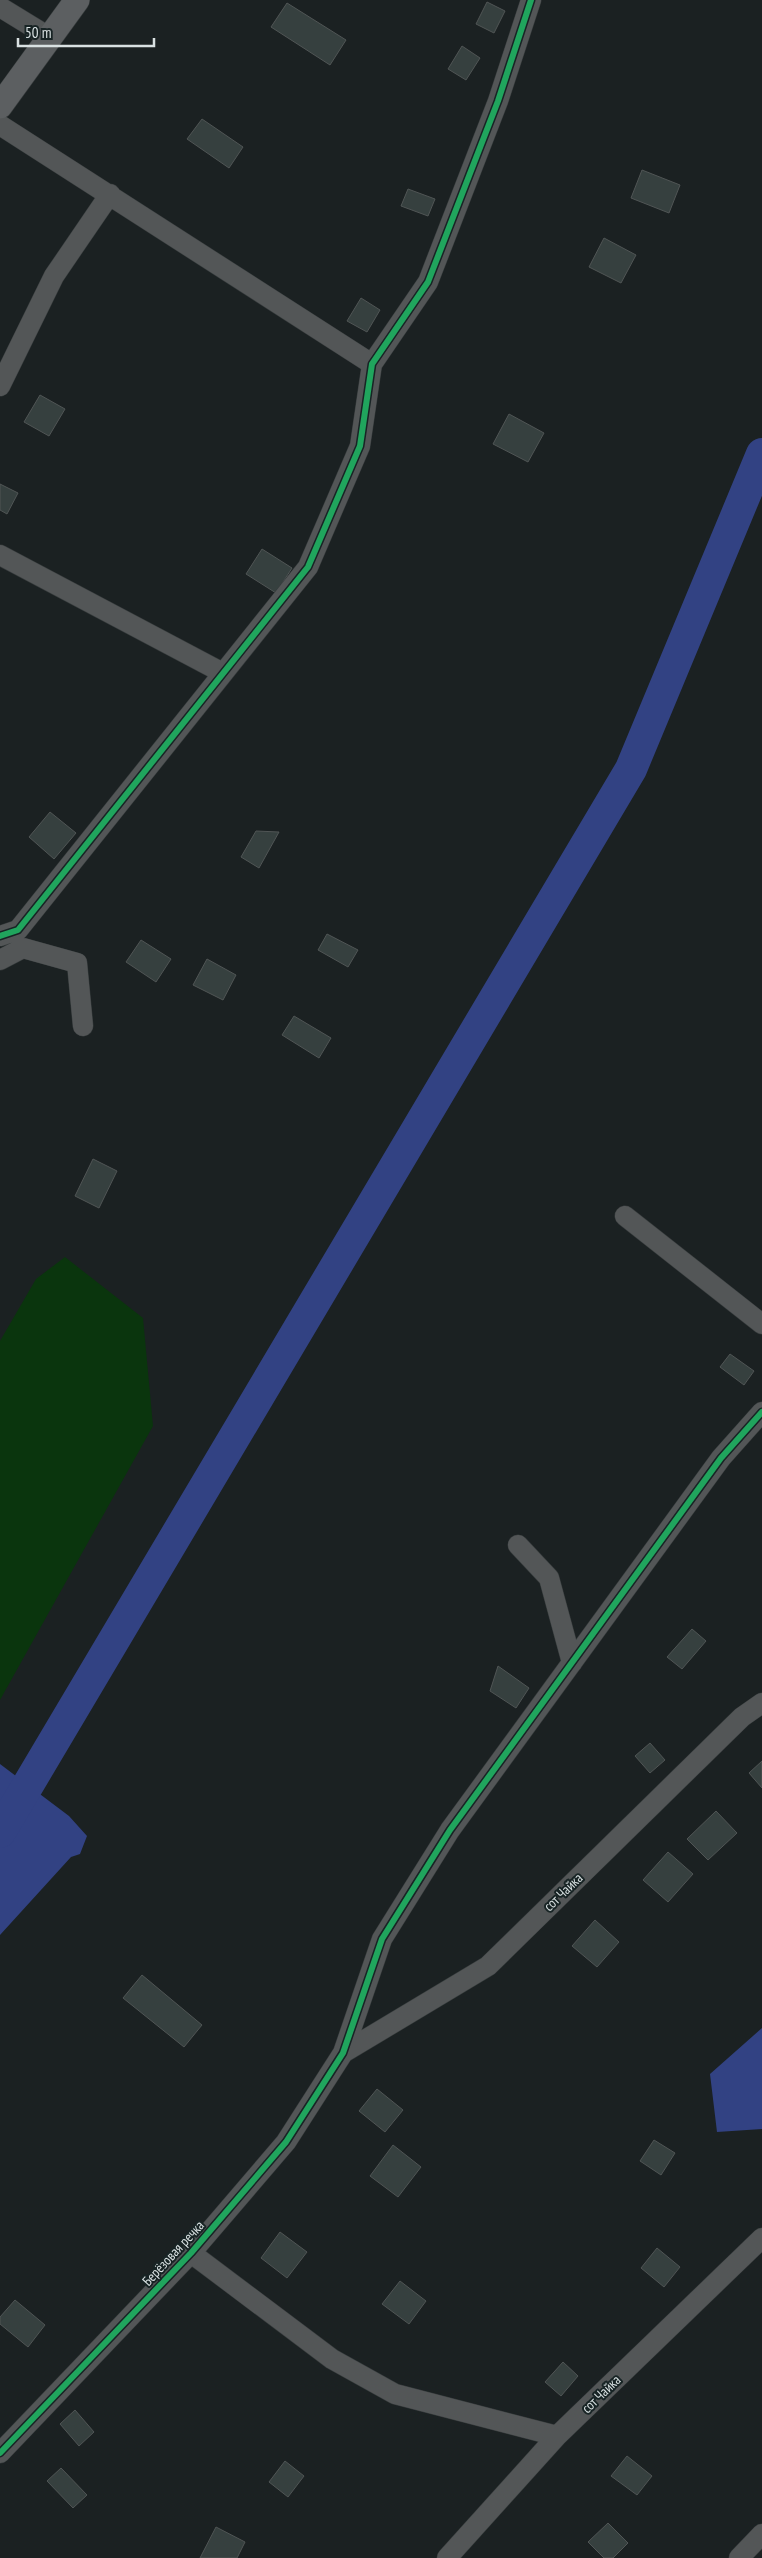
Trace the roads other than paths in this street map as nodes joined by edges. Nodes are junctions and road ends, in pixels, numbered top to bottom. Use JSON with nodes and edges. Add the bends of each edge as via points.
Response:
{"nodes":[{"id":1,"x":77,"y":0,"type":"edge"},
{"id":2,"x":531,"y":0,"type":"edge"},
{"id":3,"x":0,"y":7,"type":"edge"},
{"id":4,"x":50,"y":37,"type":"junction"},
{"id":5,"x":0,"y":106,"type":"edge"},
{"id":6,"x":0,"y":125,"type":"edge"},
{"id":7,"x":110,"y":194,"type":"junction"},
{"id":8,"x":372,"y":364,"type":"junction"},
{"id":9,"x":0,"y":386,"type":"edge"},
{"id":10,"x":0,"y":555,"type":"edge"},
{"id":11,"x":223,"y":673,"type":"junction"},
{"id":12,"x":0,"y":936,"type":"edge"},
{"id":13,"x":0,"y":960,"type":"edge"},
{"id":14,"x":83,"y":1026,"type":"dead end"},
{"id":15,"x":626,"y":1216,"type":"dead end"},
{"id":16,"x":762,"y":1324,"type":"edge"},
{"id":17,"x":762,"y":1412,"type":"edge"},
{"id":18,"x":518,"y":1545,"type":"dead end"},
{"id":19,"x":572,"y":1663,"type":"junction"},
{"id":20,"x":762,"y":1703,"type":"edge"},
{"id":21,"x":343,"y":2054,"type":"junction"},
{"id":22,"x":762,"y":2238,"type":"edge"},
{"id":23,"x":191,"y":2253,"type":"junction"},
{"id":24,"x":557,"y":2436,"type":"junction"},
{"id":25,"x":0,"y":2453,"type":"edge"},
{"id":26,"x":762,"y":2534,"type":"edge"},
{"id":27,"x":447,"y":2558,"type":"edge"},
{"id":28,"x":739,"y":2558,"type":"edge"}],
"edges":[{"from":1,"to":4,"type":"main road"},
{"from":2,"to":8,"type":"street","via":[[498,101],[428,282]]},
{"from":3,"to":4,"type":"street"},
{"from":4,"to":5,"type":"main road"},
{"from":6,"to":7,"type":"street"},
{"from":7,"to":8,"type":"street"},
{"from":7,"to":9,"type":"street","via":[[54,276]]},
{"from":8,"to":11,"type":"street","via":[[360,446],[308,567]]},
{"from":10,"to":11,"type":"street"},
{"from":11,"to":12,"type":"street","via":[[18,930]]},
{"from":13,"to":14,"type":"street","via":[[23,948],[77,963]]},
{"from":15,"to":16,"type":"street"},
{"from":17,"to":19,"type":"street","via":[[721,1458]]},
{"from":18,"to":19,"type":"street","via":[[549,1578]]},
{"from":19,"to":21,"type":"street","via":[[450,1830],[382,1939]]},
{"from":20,"to":21,"type":"street","name":"сот Чайка","via":[[742,1718],[488,1966]]},
{"from":21,"to":23,"type":"street","name":"Берёзовая речка","via":[[286,2142]]},
{"from":22,"to":24,"type":"street","name":"сот Чайка"},
{"from":23,"to":24,"type":"street","via":[[332,2358],[395,2394]]},
{"from":23,"to":25,"type":"street","name":"Берёзовая речка"},
{"from":24,"to":27,"type":"street","name":"сот Чайка"},
{"from":26,"to":28,"type":"street"}]}
